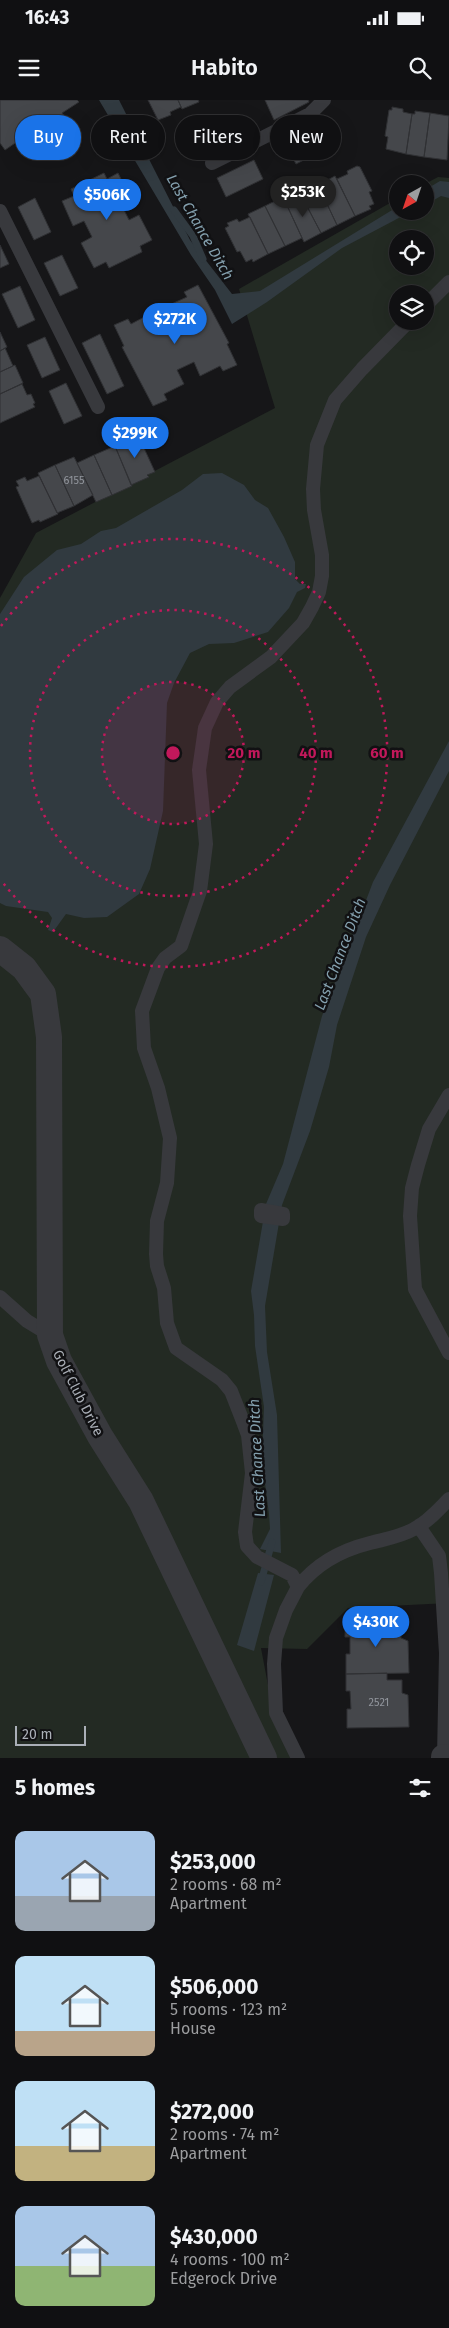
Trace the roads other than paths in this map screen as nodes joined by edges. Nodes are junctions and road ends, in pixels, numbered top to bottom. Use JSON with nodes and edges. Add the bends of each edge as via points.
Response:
{"nodes":[{"id":1,"x":324,"y":100,"type":"edge"},
{"id":2,"x":212,"y":163,"type":"dead end"},
{"id":3,"x":0,"y":211,"type":"edge"},
{"id":4,"x":449,"y":282,"type":"edge"},
{"id":5,"x":434,"y":297,"type":"edge"},
{"id":6,"x":400,"y":330,"type":"edge"},
{"id":7,"x":98,"y":407,"type":"dead end"},
{"id":8,"x":0,"y":949,"type":"edge"},
{"id":9,"x":449,"y":1096,"type":"edge"},
{"id":10,"x":0,"y":1297,"type":"edge"},
{"id":11,"x":50,"y":1335,"type":"junction"},
{"id":12,"x":449,"y":1354,"type":"edge"},
{"id":13,"x":449,"y":1499,"type":"edge"},
{"id":14,"x":420,"y":1525,"type":"junction"},
{"id":15,"x":298,"y":1586,"type":"junction"},
{"id":16,"x":444,"y":1757,"type":"edge"},
{"id":17,"x":264,"y":1758,"type":"edge"},
{"id":18,"x":298,"y":1758,"type":"edge"}],
"edges":[{"from":1,"to":2,"type":"lane","via":[[310,114]]},
{"from":3,"to":7,"type":"lane"},
{"from":4,"to":5,"type":"lane"},
{"from":6,"to":15,"type":"lane","via":[[335,400],[317,445],[314,510],[322,555],[322,576],[312,607],[271,657],[223,694],[205,728],[199,770],[206,844],[200,891],[181,946],[158,968],[142,1010],[144,1048],[170,1138],[167,1183],[157,1221],[156,1254],[164,1288],[167,1323],[176,1348],[222,1380],[231,1392],[248,1435],[252,1474],[244,1539],[247,1546],[257,1557],[292,1576]]},
{"from":8,"to":11,"type":"street","name":"Golf Club Drive","via":[[24,968],[43,994],[49,1037]]},
{"from":9,"to":12,"type":"lane","via":[[429,1129],[420,1156],[412,1188],[410,1216],[415,1289]]},
{"from":10,"to":11,"type":"lane","via":[[27,1321]]},
{"from":11,"to":17,"type":"street","name":"Golf Club Drive","via":[[60,1361],[100,1436],[141,1501]]},
{"from":13,"to":14,"type":"lane"},
{"from":14,"to":15,"type":"lane","via":[[392,1539],[349,1549],[308,1575]]},
{"from":14,"to":16,"type":"lane","via":[[439,1556],[441,1573],[446,1652]]},
{"from":15,"to":18,"type":"lane","via":[[276,1638],[274,1664],[276,1712]]}]}
